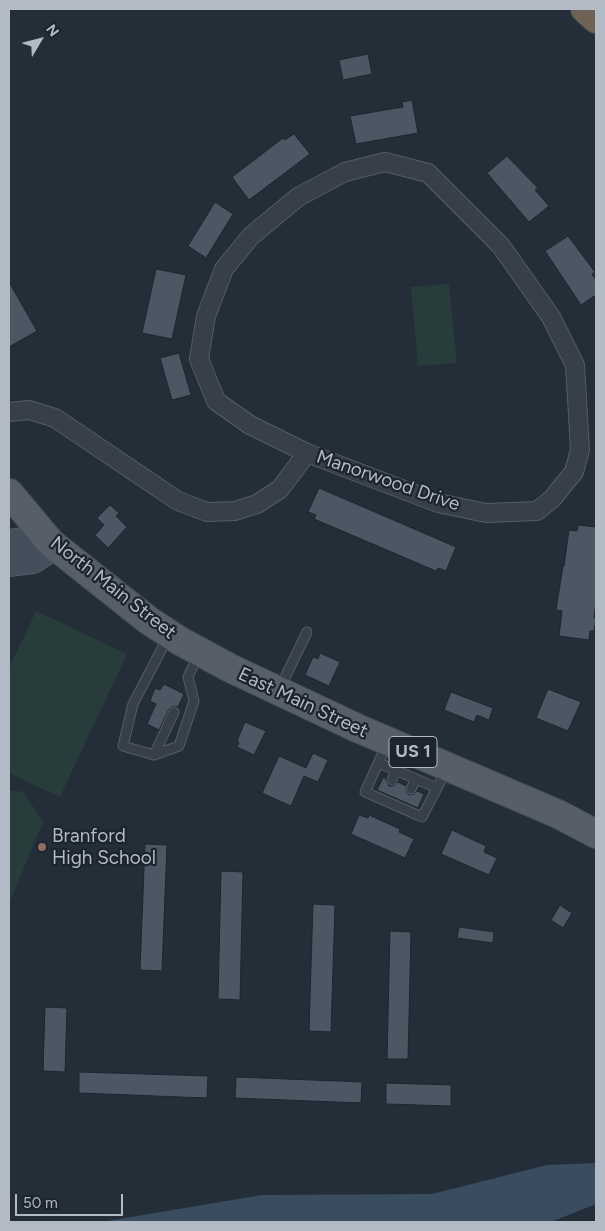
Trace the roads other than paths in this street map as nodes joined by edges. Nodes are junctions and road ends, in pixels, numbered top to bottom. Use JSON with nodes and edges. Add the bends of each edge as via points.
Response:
{"nodes":[{"id":1,"x":585,"y":9,"type":"edge"},
{"id":2,"x":596,"y":19,"type":"edge"},
{"id":3,"x":9,"y":412,"type":"edge"},
{"id":4,"x":307,"y":453,"type":"junction"},
{"id":5,"x":9,"y":492,"type":"edge"},
{"id":6,"x":9,"y":542,"type":"edge"},
{"id":7,"x":51,"y":543,"type":"junction"},
{"id":8,"x":9,"y":564,"type":"edge"},
{"id":9,"x":307,"y":632,"type":"dead end"},
{"id":10,"x":170,"y":634,"type":"junction"},
{"id":11,"x":199,"y":652,"type":"junction"},
{"id":12,"x":230,"y":668,"type":"joint"},
{"id":13,"x":279,"y":690,"type":"junction"},
{"id":14,"x":174,"y":712,"type":"dead end"},
{"id":15,"x":384,"y":752,"type":"junction"},
{"id":16,"x":154,"y":755,"type":"junction"},
{"id":17,"x":396,"y":770,"type":"junction"},
{"id":18,"x":443,"y":778,"type":"junction"},
{"id":19,"x":416,"y":779,"type":"junction"},
{"id":20,"x":392,"y":780,"type":"dead end"},
{"id":21,"x":411,"y":789,"type":"dead end"},
{"id":22,"x":596,"y":834,"type":"edge"}],
"edges":[{"from":1,"to":2,"type":"highway"},
{"from":3,"to":4,"type":"street","name":"Manorwood Drive","via":[[30,410],[55,418],[178,501],[207,512],[235,511],[270,497]]},
{"from":4,"to":4,"type":"street","name":"Manorwood Drive","via":[[438,503],[486,513],[536,510],[552,498],[574,472],[580,450],[575,365],[552,317],[502,246],[428,173],[385,162],[345,172],[298,197],[251,236],[224,269],[206,316],[199,359],[216,401],[250,425]]},
{"from":5,"to":7,"type":"main road","name":"North Main Street","number":"US 1"},
{"from":6,"to":7,"type":"street","via":[[29,539]]},
{"from":7,"to":8,"type":"street","via":[[46,552],[33,561]]},
{"from":7,"to":10,"type":"main road","name":"North Main Street","number":"US 1"},
{"from":9,"to":13,"type":"lane"},
{"from":10,"to":11,"type":"main road","name":"North Main Street","number":"US 1"},
{"from":10,"to":16,"type":"lane","via":[[133,704],[123,746]]},
{"from":11,"to":12,"type":"main road","name":"North Main Street","number":"US 1"},
{"from":11,"to":16,"type":"lane","via":[[188,676],[186,691],[194,701],[179,746]]},
{"from":12,"to":13,"type":"main road","name":"East Main Street","number":"US 1"},
{"from":13,"to":15,"type":"main road","name":"East Main Street","number":"US 1"},
{"from":14,"to":16,"type":"lane"},
{"from":15,"to":17,"type":"lane"},
{"from":15,"to":18,"type":"main road","name":"East Main Street","number":"US 1"},
{"from":15,"to":18,"type":"lane","via":[[365,792],[384,797],[422,817]]},
{"from":17,"to":19,"type":"lane"},
{"from":17,"to":20,"type":"lane"},
{"from":18,"to":19,"type":"lane"},
{"from":18,"to":22,"type":"main road","name":"East Main Street","number":"US 1","via":[[558,814]]},
{"from":19,"to":21,"type":"lane"}]}
